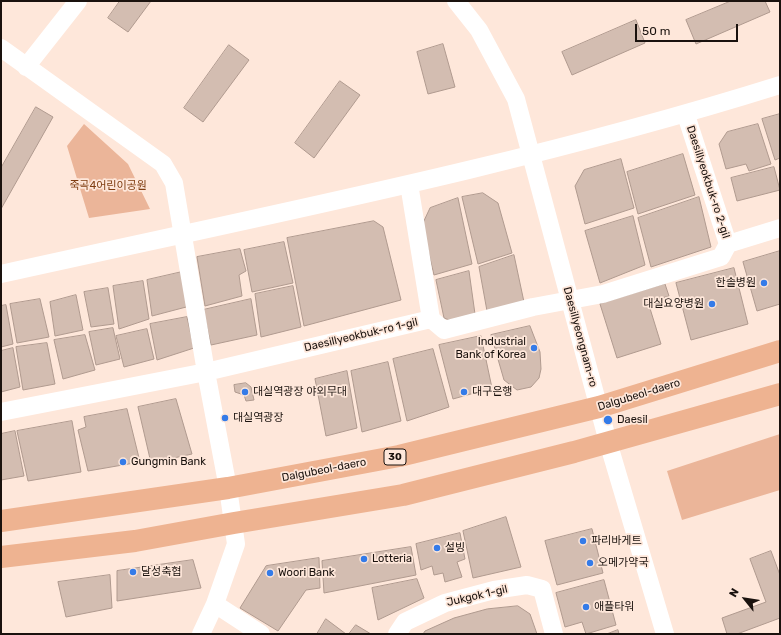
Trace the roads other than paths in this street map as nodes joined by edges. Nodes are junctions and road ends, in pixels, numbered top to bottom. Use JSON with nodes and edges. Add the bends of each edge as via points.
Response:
{"nodes":[{"id":1,"x":78,"y":1,"type":"edge"},
{"id":2,"x":456,"y":1,"type":"edge"},
{"id":3,"x":1,"y":48,"type":"edge"},
{"id":4,"x":26,"y":67,"type":"junction"},
{"id":5,"x":780,"y":85,"type":"edge"},
{"id":6,"x":686,"y":114,"type":"junction"},
{"id":7,"x":532,"y":155,"type":"junction"},
{"id":8,"x":409,"y":184,"type":"junction"},
{"id":9,"x":780,"y":228,"type":"edge"},
{"id":10,"x":183,"y":234,"type":"junction"},
{"id":11,"x":728,"y":244,"type":"junction"},
{"id":12,"x":1,"y":274,"type":"edge"},
{"id":13,"x":570,"y":300,"type":"junction"},
{"id":14,"x":431,"y":318,"type":"junction"},
{"id":15,"x":780,"y":351,"type":"edge"},
{"id":16,"x":206,"y":372,"type":"junction"},
{"id":17,"x":780,"y":394,"type":"edge"},
{"id":18,"x":599,"y":407,"type":"junction"},
{"id":19,"x":1,"y":412,"type":"edge"},
{"id":20,"x":608,"y":442,"type":"junction"},
{"id":21,"x":228,"y":488,"type":"junction"},
{"id":22,"x":1,"y":521,"type":"edge"},
{"id":23,"x":234,"y":523,"type":"junction"},
{"id":24,"x":1,"y":556,"type":"edge"},
{"id":25,"x":215,"y":604,"type":"junction"},
{"id":26,"x":201,"y":634,"type":"edge"},
{"id":27,"x":261,"y":634,"type":"edge"},
{"id":28,"x":397,"y":634,"type":"edge"},
{"id":29,"x":554,"y":634,"type":"edge"},
{"id":30,"x":665,"y":634,"type":"edge"}],
"edges":[{"from":1,"to":4,"type":"street"},
{"from":2,"to":7,"type":"street","name":"Daesillyeongnam-ro","via":[[479,30],[516,99]]},
{"from":3,"to":4,"type":"street"},
{"from":4,"to":10,"type":"street","via":[[163,164],[174,183]]},
{"from":5,"to":6,"type":"street","name":"Daesillyeokbuk-ro 2-gil"},
{"from":6,"to":7,"type":"street","name":"Daesillyeokbuk-ro 2-gil"},
{"from":6,"to":11,"type":"street","name":"Daesillyeokbuk-ro 2-gil"},
{"from":7,"to":8,"type":"street"},
{"from":7,"to":13,"type":"street","name":"Daesillyeongnam-ro"},
{"from":8,"to":10,"type":"street"},
{"from":8,"to":14,"type":"street","name":"Daesillyeokbuk-ro 1-gil"},
{"from":9,"to":11,"type":"street","name":"Daesillyeokbuk-ro 2-gil"},
{"from":10,"to":12,"type":"street"},
{"from":10,"to":16,"type":"street"},
{"from":11,"to":13,"type":"street","via":[[721,257],[603,294]]},
{"from":13,"to":14,"type":"street","via":[[444,330]]},
{"from":13,"to":18,"type":"street","name":"Daesillyeongnam-ro"},
{"from":14,"to":16,"type":"street","name":"Daesillyeokbuk-ro 1-gil"},
{"from":15,"to":18,"type":"main road","name":"Dalgubeol-daero","number":"30"},
{"from":16,"to":19,"type":"street","name":"Daesillyeokbuk-ro 1-gil"},
{"from":16,"to":21,"type":"street"},
{"from":17,"to":20,"type":"main road"},
{"from":18,"to":20,"type":"street","name":"Daesillyeongnam-ro"},
{"from":18,"to":21,"type":"main road","name":"Dalgubeol-daero","number":"30","via":[[399,456]]},
{"from":20,"to":23,"type":"main road","via":[[403,495]]},
{"from":20,"to":30,"type":"street","name":"Daesillyeongnam-ro"},
{"from":21,"to":22,"type":"main road","name":"Dalgubeol-daero","number":"30"},
{"from":21,"to":23,"type":"street"},
{"from":23,"to":24,"type":"main road","via":[[135,541]]},
{"from":23,"to":25,"type":"street","via":[[236,544]]},
{"from":25,"to":26,"type":"street"},
{"from":25,"to":27,"type":"street"},
{"from":28,"to":29,"type":"street","name":"Jukgok 1-gil","via":[[405,622],[445,603],[494,590],[527,585],[542,589]]}]}
